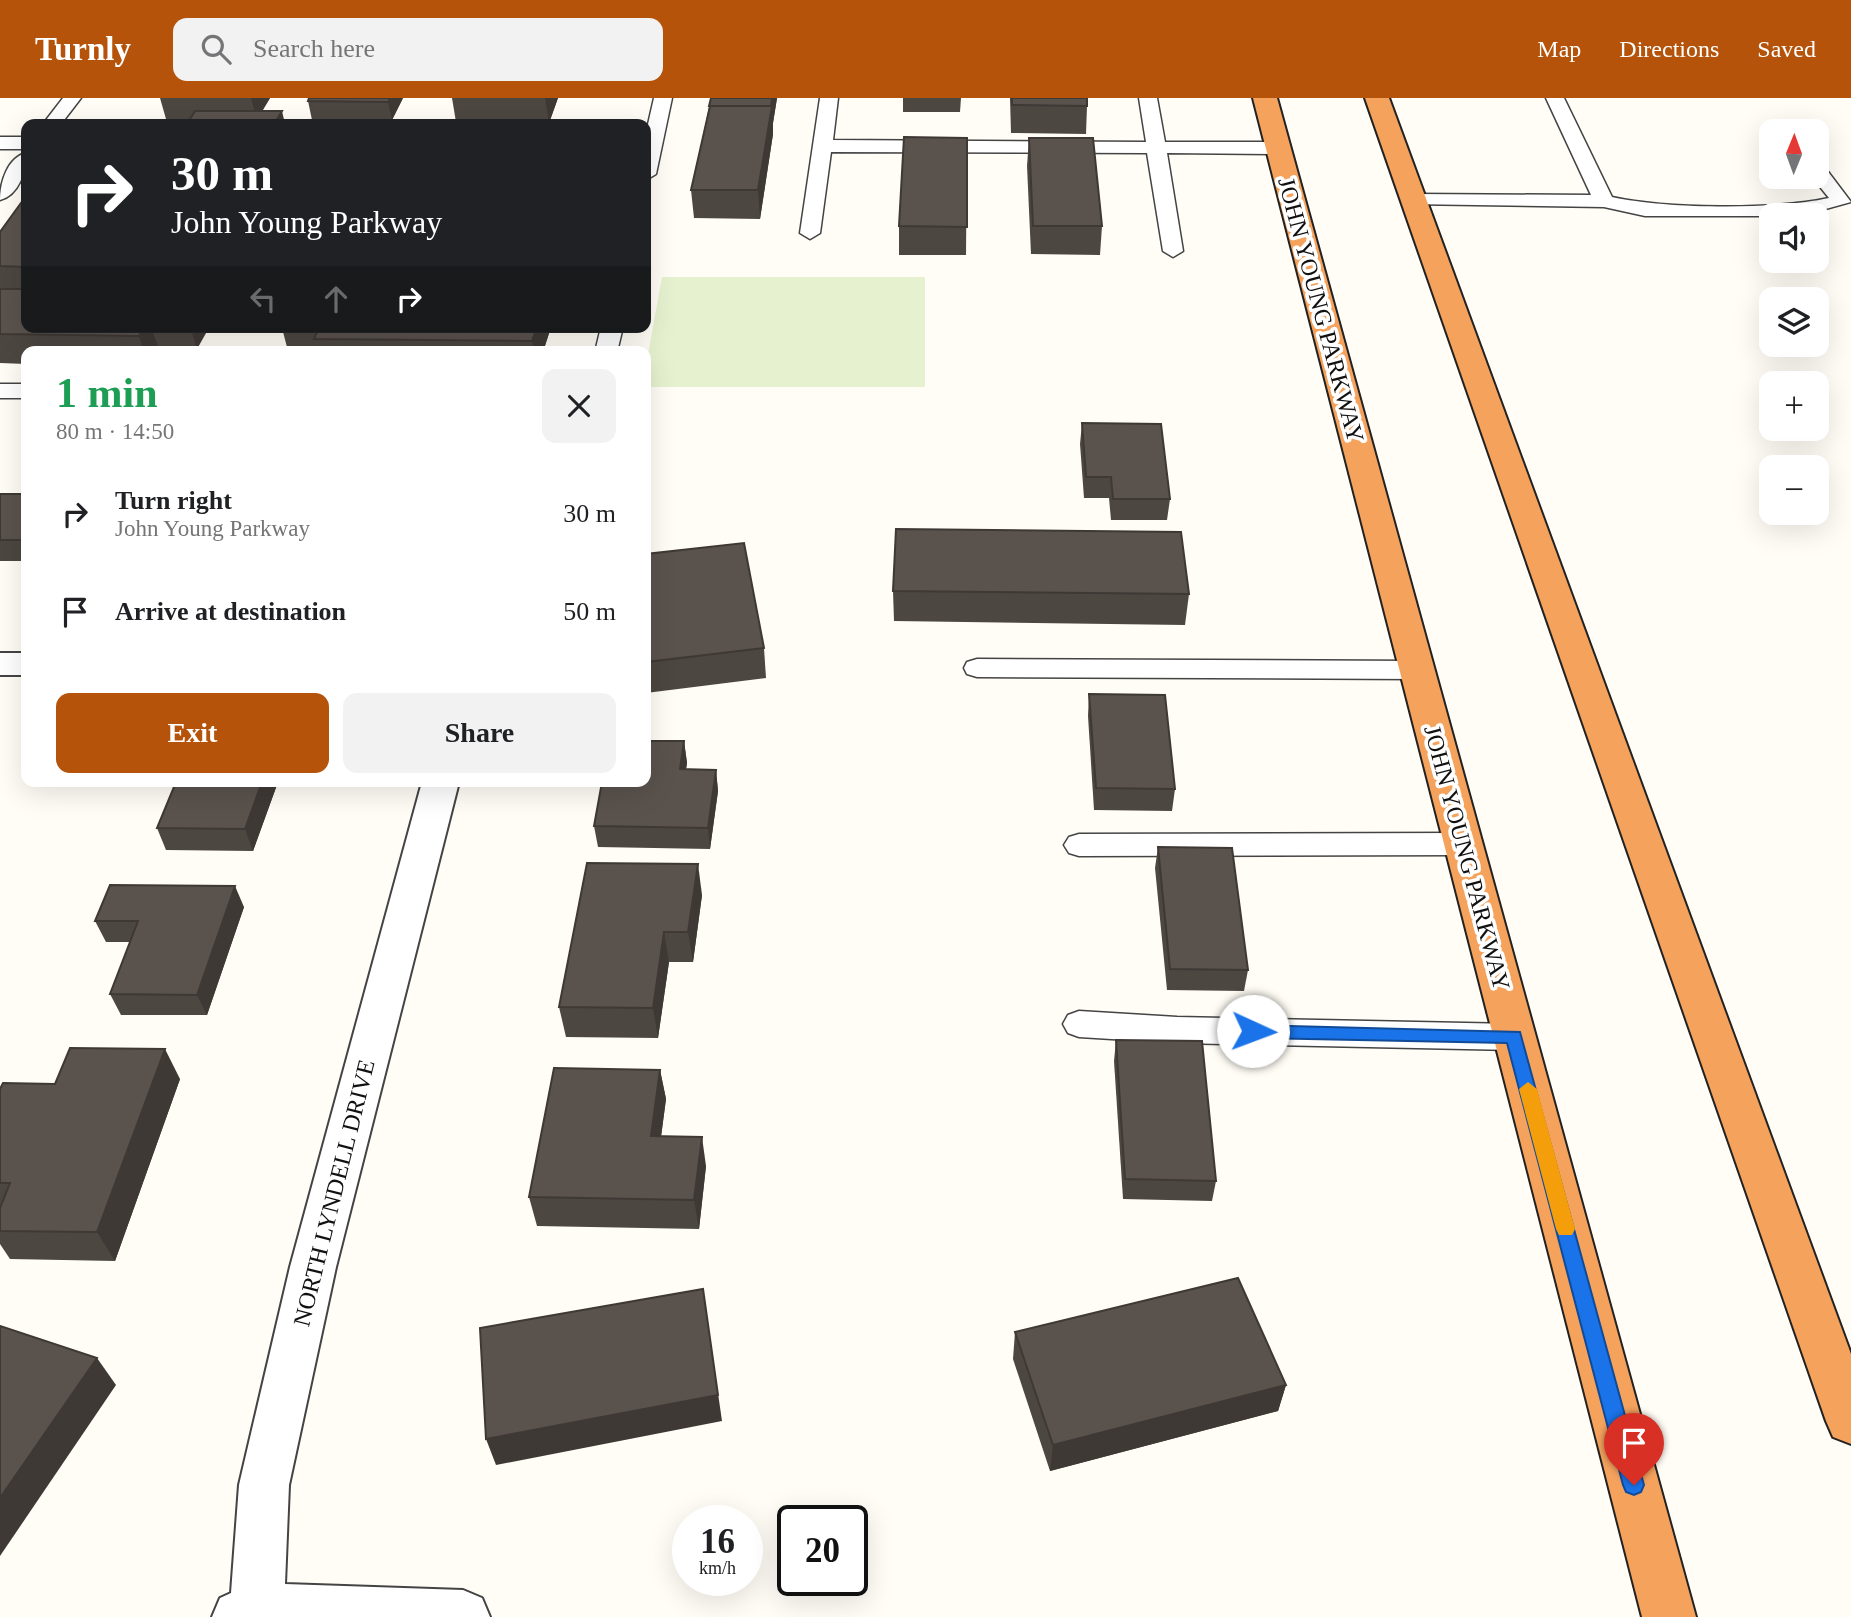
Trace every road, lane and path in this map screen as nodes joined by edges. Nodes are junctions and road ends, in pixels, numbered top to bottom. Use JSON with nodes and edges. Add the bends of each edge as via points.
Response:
{"nodes":[{"id":1,"x":72,"y":98,"type":"edge"},
{"id":2,"x":663,"y":98,"type":"edge"},
{"id":3,"x":829,"y":98,"type":"edge"},
{"id":4,"x":1148,"y":98,"type":"edge"},
{"id":5,"x":1265,"y":98,"type":"edge"},
{"id":6,"x":1377,"y":98,"type":"edge"},
{"id":7,"x":1555,"y":98,"type":"edge"},
{"id":8,"x":56,"y":119,"type":"edge"},
{"id":9,"x":651,"y":140,"type":"edge"},
{"id":10,"x":0,"y":143,"type":"edge"},
{"id":11,"x":21,"y":143,"type":"edge"},
{"id":12,"x":822,"y":146,"type":"junction"},
{"id":13,"x":1156,"y":146,"type":"junction"},
{"id":14,"x":1277,"y":148,"type":"junction"},
{"id":15,"x":21,"y":166,"type":"edge"},
{"id":16,"x":1829,"y":185,"type":"edge"},
{"id":17,"x":0,"y":194,"type":"edge"},
{"id":18,"x":1414,"y":200,"type":"junction"},
{"id":19,"x":1604,"y":201,"type":"junction"},
{"id":20,"x":810,"y":233,"type":"dead end"},
{"id":21,"x":1173,"y":251,"type":"dead end"},
{"id":22,"x":0,"y":391,"type":"edge"},
{"id":23,"x":21,"y":391,"type":"edge"},
{"id":24,"x":0,"y":664,"type":"edge"},
{"id":25,"x":21,"y":664,"type":"edge"},
{"id":26,"x":976,"y":668,"type":"dead end"},
{"id":27,"x":1417,"y":670,"type":"junction"},
{"id":28,"x":440,"y":787,"type":"edge"},
{"id":29,"x":1463,"y":844,"type":"junction"},
{"id":30,"x":1079,"y":845,"type":"dead end"},
{"id":31,"x":1079,"y":1024,"type":"dead end"},
{"id":32,"x":1514,"y":1037,"type":"junction"},
{"id":33,"x":1851,"y":1422,"type":"edge"},
{"id":34,"x":248,"y":1613,"type":"edge"},
{"id":35,"x":463,"y":1617,"type":"edge"},
{"id":36,"x":1669,"y":1617,"type":"edge"}],
"edges":[{"from":1,"to":8,"type":"lane"},
{"from":2,"to":9,"type":"lane"},
{"from":3,"to":12,"type":"lane"},
{"from":4,"to":13,"type":"lane"},
{"from":5,"to":14,"type":"highway","name":"JOHN YOUNG PARKWAY"},
{"from":6,"to":18,"type":"highway"},
{"from":7,"to":19,"type":"lane"},
{"from":10,"to":11,"type":"lane"},
{"from":12,"to":13,"type":"lane"},
{"from":12,"to":20,"type":"lane"},
{"from":13,"to":14,"type":"lane"},
{"from":13,"to":21,"type":"lane"},
{"from":14,"to":27,"type":"highway","name":"JOHN YOUNG PARKWAY"},
{"from":15,"to":17,"type":"lane"},
{"from":16,"to":19,"type":"lane","via":[[1842,201],[1801,210],[1645,210]]},
{"from":18,"to":19,"type":"lane"},
{"from":18,"to":33,"type":"highway"},
{"from":22,"to":23,"type":"lane"},
{"from":24,"to":25,"type":"street"},
{"from":26,"to":27,"type":"lane"},
{"from":27,"to":29,"type":"highway","name":"JOHN YOUNG PARKWAY"},
{"from":28,"to":34,"type":"street","name":"NORTH LYNDELL DRIVE","via":[[304,1308],[264,1485]]},
{"from":29,"to":30,"type":"lane"},
{"from":29,"to":32,"type":"highway","name":"JOHN YOUNG PARKWAY"},
{"from":31,"to":32,"type":"lane"},
{"from":32,"to":36,"type":"highway","name":"JOHN YOUNG PARKWAY"},
{"from":34,"to":35,"type":"street"}]}
